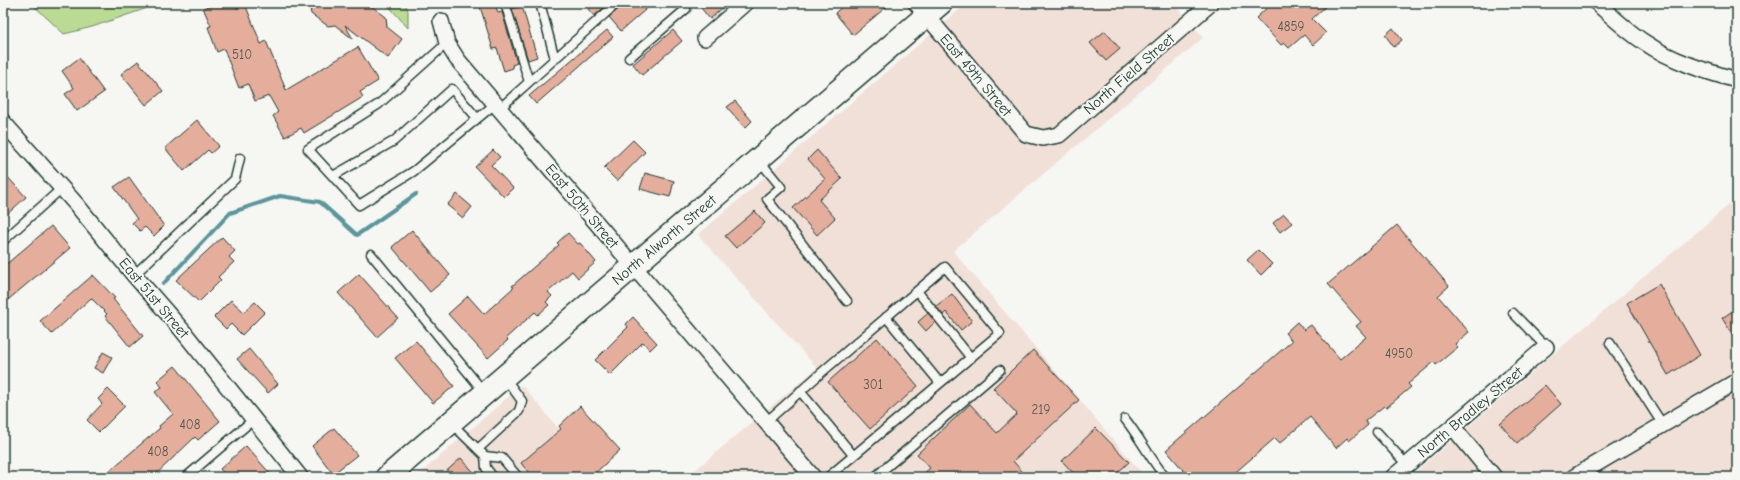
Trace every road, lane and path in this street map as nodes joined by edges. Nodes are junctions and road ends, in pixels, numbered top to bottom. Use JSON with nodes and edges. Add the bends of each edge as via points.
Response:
{"nodes":[{"id":1,"x":505,"y":3,"type":"edge"},
{"id":2,"x":540,"y":3,"type":"edge"},
{"id":3,"x":617,"y":3,"type":"edge"},
{"id":4,"x":682,"y":3,"type":"edge"},
{"id":5,"x":745,"y":3,"type":"edge"},
{"id":6,"x":1211,"y":3,"type":"edge"},
{"id":7,"x":1597,"y":3,"type":"edge"},
{"id":8,"x":928,"y":7,"type":"edge"},
{"id":9,"x":441,"y":21,"type":"dead end"},
{"id":10,"x":705,"y":38,"type":"dead end"},
{"id":11,"x":447,"y":43,"type":"junction"},
{"id":12,"x":630,"y":58,"type":"dead end"},
{"id":13,"x":555,"y":59,"type":"junction"},
{"id":14,"x":1737,"y":80,"type":"edge"},
{"id":15,"x":529,"y":82,"type":"junction"},
{"id":16,"x":497,"y":106,"type":"junction"},
{"id":17,"x":477,"y":118,"type":"junction"},
{"id":18,"x":3,"y":122,"type":"edge"},
{"id":19,"x":1043,"y":138,"type":"joint"},
{"id":20,"x":240,"y":158,"type":"dead end"},
{"id":21,"x":758,"y":160,"type":"junction"},
{"id":22,"x":333,"y":176,"type":"junction"},
{"id":23,"x":62,"y":188,"type":"junction"},
{"id":24,"x":3,"y":241,"type":"edge"},
{"id":25,"x":371,"y":254,"type":"dead end"},
{"id":26,"x":632,"y":266,"type":"junction"},
{"id":27,"x":134,"y":275,"type":"junction"},
{"id":28,"x":917,"y":291,"type":"junction"},
{"id":29,"x":846,"y":301,"type":"dead end"},
{"id":30,"x":1514,"y":313,"type":"dead end"},
{"id":31,"x":886,"y":317,"type":"junction"},
{"id":32,"x":1610,"y":343,"type":"dead end"},
{"id":33,"x":1546,"y":347,"type":"joint"},
{"id":34,"x":971,"y":358,"type":"junction"},
{"id":35,"x":1000,"y":370,"type":"dead end"},
{"id":36,"x":504,"y":376,"type":"junction"},
{"id":37,"x":1737,"y":381,"type":"edge"},
{"id":38,"x":940,"y":383,"type":"junction"},
{"id":39,"x":800,"y":391,"type":"junction"},
{"id":40,"x":485,"y":393,"type":"junction"},
{"id":41,"x":254,"y":419,"type":"junction"},
{"id":42,"x":1125,"y":419,"type":"dead end"},
{"id":43,"x":450,"y":422,"type":"junction"},
{"id":44,"x":766,"y":422,"type":"junction"},
{"id":45,"x":1663,"y":424,"type":"junction"},
{"id":46,"x":1452,"y":427,"type":"junction"},
{"id":47,"x":1377,"y":432,"type":"dead end"},
{"id":48,"x":478,"y":449,"type":"junction"},
{"id":49,"x":853,"y":455,"type":"junction"},
{"id":50,"x":485,"y":456,"type":"junction"},
{"id":51,"x":1407,"y":465,"type":"junction"},
{"id":52,"x":186,"y":477,"type":"edge"},
{"id":53,"x":300,"y":477,"type":"edge"},
{"id":54,"x":387,"y":477,"type":"edge"},
{"id":55,"x":493,"y":477,"type":"edge"},
{"id":56,"x":518,"y":477,"type":"edge"},
{"id":57,"x":813,"y":477,"type":"edge"},
{"id":58,"x":828,"y":477,"type":"edge"},
{"id":59,"x":875,"y":477,"type":"edge"},
{"id":60,"x":1164,"y":477,"type":"edge"},
{"id":61,"x":1393,"y":477,"type":"edge"},
{"id":62,"x":1494,"y":477,"type":"edge"},
{"id":63,"x":1574,"y":477,"type":"edge"}],
"edges":[{"from":1,"to":15,"type":"lane"},
{"from":2,"to":13,"type":"lane"},
{"from":3,"to":13,"type":"lane"},
{"from":4,"to":12,"type":"lane","via":[[686,8]]},
{"from":5,"to":10,"type":"street"},
{"from":6,"to":19,"type":"street","name":"North Field Street","via":[[1059,135]]},
{"from":7,"to":14,"type":"street","via":[[1643,42],[1667,56]]},
{"from":8,"to":19,"type":"street","name":"East 49th Street","via":[[1026,134]]},
{"from":8,"to":21,"type":"street","name":"North Alworth Street"},
{"from":9,"to":11,"type":"street","name":"East 50th Street"},
{"from":11,"to":16,"type":"street","name":"East 50th Street","via":[[457,59]]},
{"from":11,"to":22,"type":"lane","via":[[379,104],[308,149]]},
{"from":13,"to":15,"type":"lane"},
{"from":15,"to":16,"type":"lane"},
{"from":16,"to":17,"type":"lane"},
{"from":16,"to":26,"type":"street","name":"East 50th Street"},
{"from":17,"to":22,"type":"lane","via":[[414,171],[360,205]]},
{"from":17,"to":22,"type":"lane","via":[[452,89],[394,141]]},
{"from":18,"to":23,"type":"street","name":"East 51st Street"},
{"from":20,"to":27,"type":"lane","via":[[235,178]]},
{"from":21,"to":26,"type":"street","name":"North Alworth Street"},
{"from":21,"to":29,"type":"lane","via":[[781,187],[767,200]]},
{"from":23,"to":24,"type":"lane"},
{"from":23,"to":27,"type":"street","name":"East 51st Street"},
{"from":25,"to":40,"type":"lane"},
{"from":26,"to":36,"type":"street","name":"North Alworth Street"},
{"from":26,"to":44,"type":"street","name":"East 50th Street"},
{"from":27,"to":41,"type":"street","name":"East 51st Street"},
{"from":28,"to":31,"type":"lane"},
{"from":28,"to":34,"type":"lane"},
{"from":28,"to":34,"type":"lane","via":[[945,267],[1000,333]]},
{"from":30,"to":33,"type":"lane"},
{"from":31,"to":38,"type":"lane"},
{"from":31,"to":39,"type":"lane"},
{"from":32,"to":45,"type":"lane"},
{"from":33,"to":46,"type":"street","name":"North Bradley Street"},
{"from":34,"to":38,"type":"lane"},
{"from":35,"to":59,"type":"lane"},
{"from":36,"to":40,"type":"street","name":"North Alworth Street"},
{"from":36,"to":48,"type":"lane","via":[[522,401],[519,411]]},
{"from":37,"to":45,"type":"street"},
{"from":38,"to":49,"type":"lane"},
{"from":39,"to":44,"type":"lane"},
{"from":39,"to":49,"type":"lane"},
{"from":40,"to":43,"type":"street","name":"North Alworth Street"},
{"from":41,"to":52,"type":"lane"},
{"from":41,"to":53,"type":"street","name":"East 51st Street"},
{"from":42,"to":60,"type":"lane"},
{"from":43,"to":48,"type":"lane"},
{"from":43,"to":54,"type":"street","name":"North Alworth Street"},
{"from":44,"to":57,"type":"street","name":"East 50th Street"},
{"from":45,"to":63,"type":"street"},
{"from":46,"to":51,"type":"street","name":"North Bradley Street"},
{"from":46,"to":62,"type":"street"},
{"from":47,"to":51,"type":"lane"},
{"from":48,"to":50,"type":"lane"},
{"from":49,"to":58,"type":"lane"},
{"from":50,"to":55,"type":"lane","via":[[486,468]]},
{"from":50,"to":56,"type":"lane","via":[[502,458]]},
{"from":51,"to":61,"type":"street","name":"North Bradley Street"}]}
